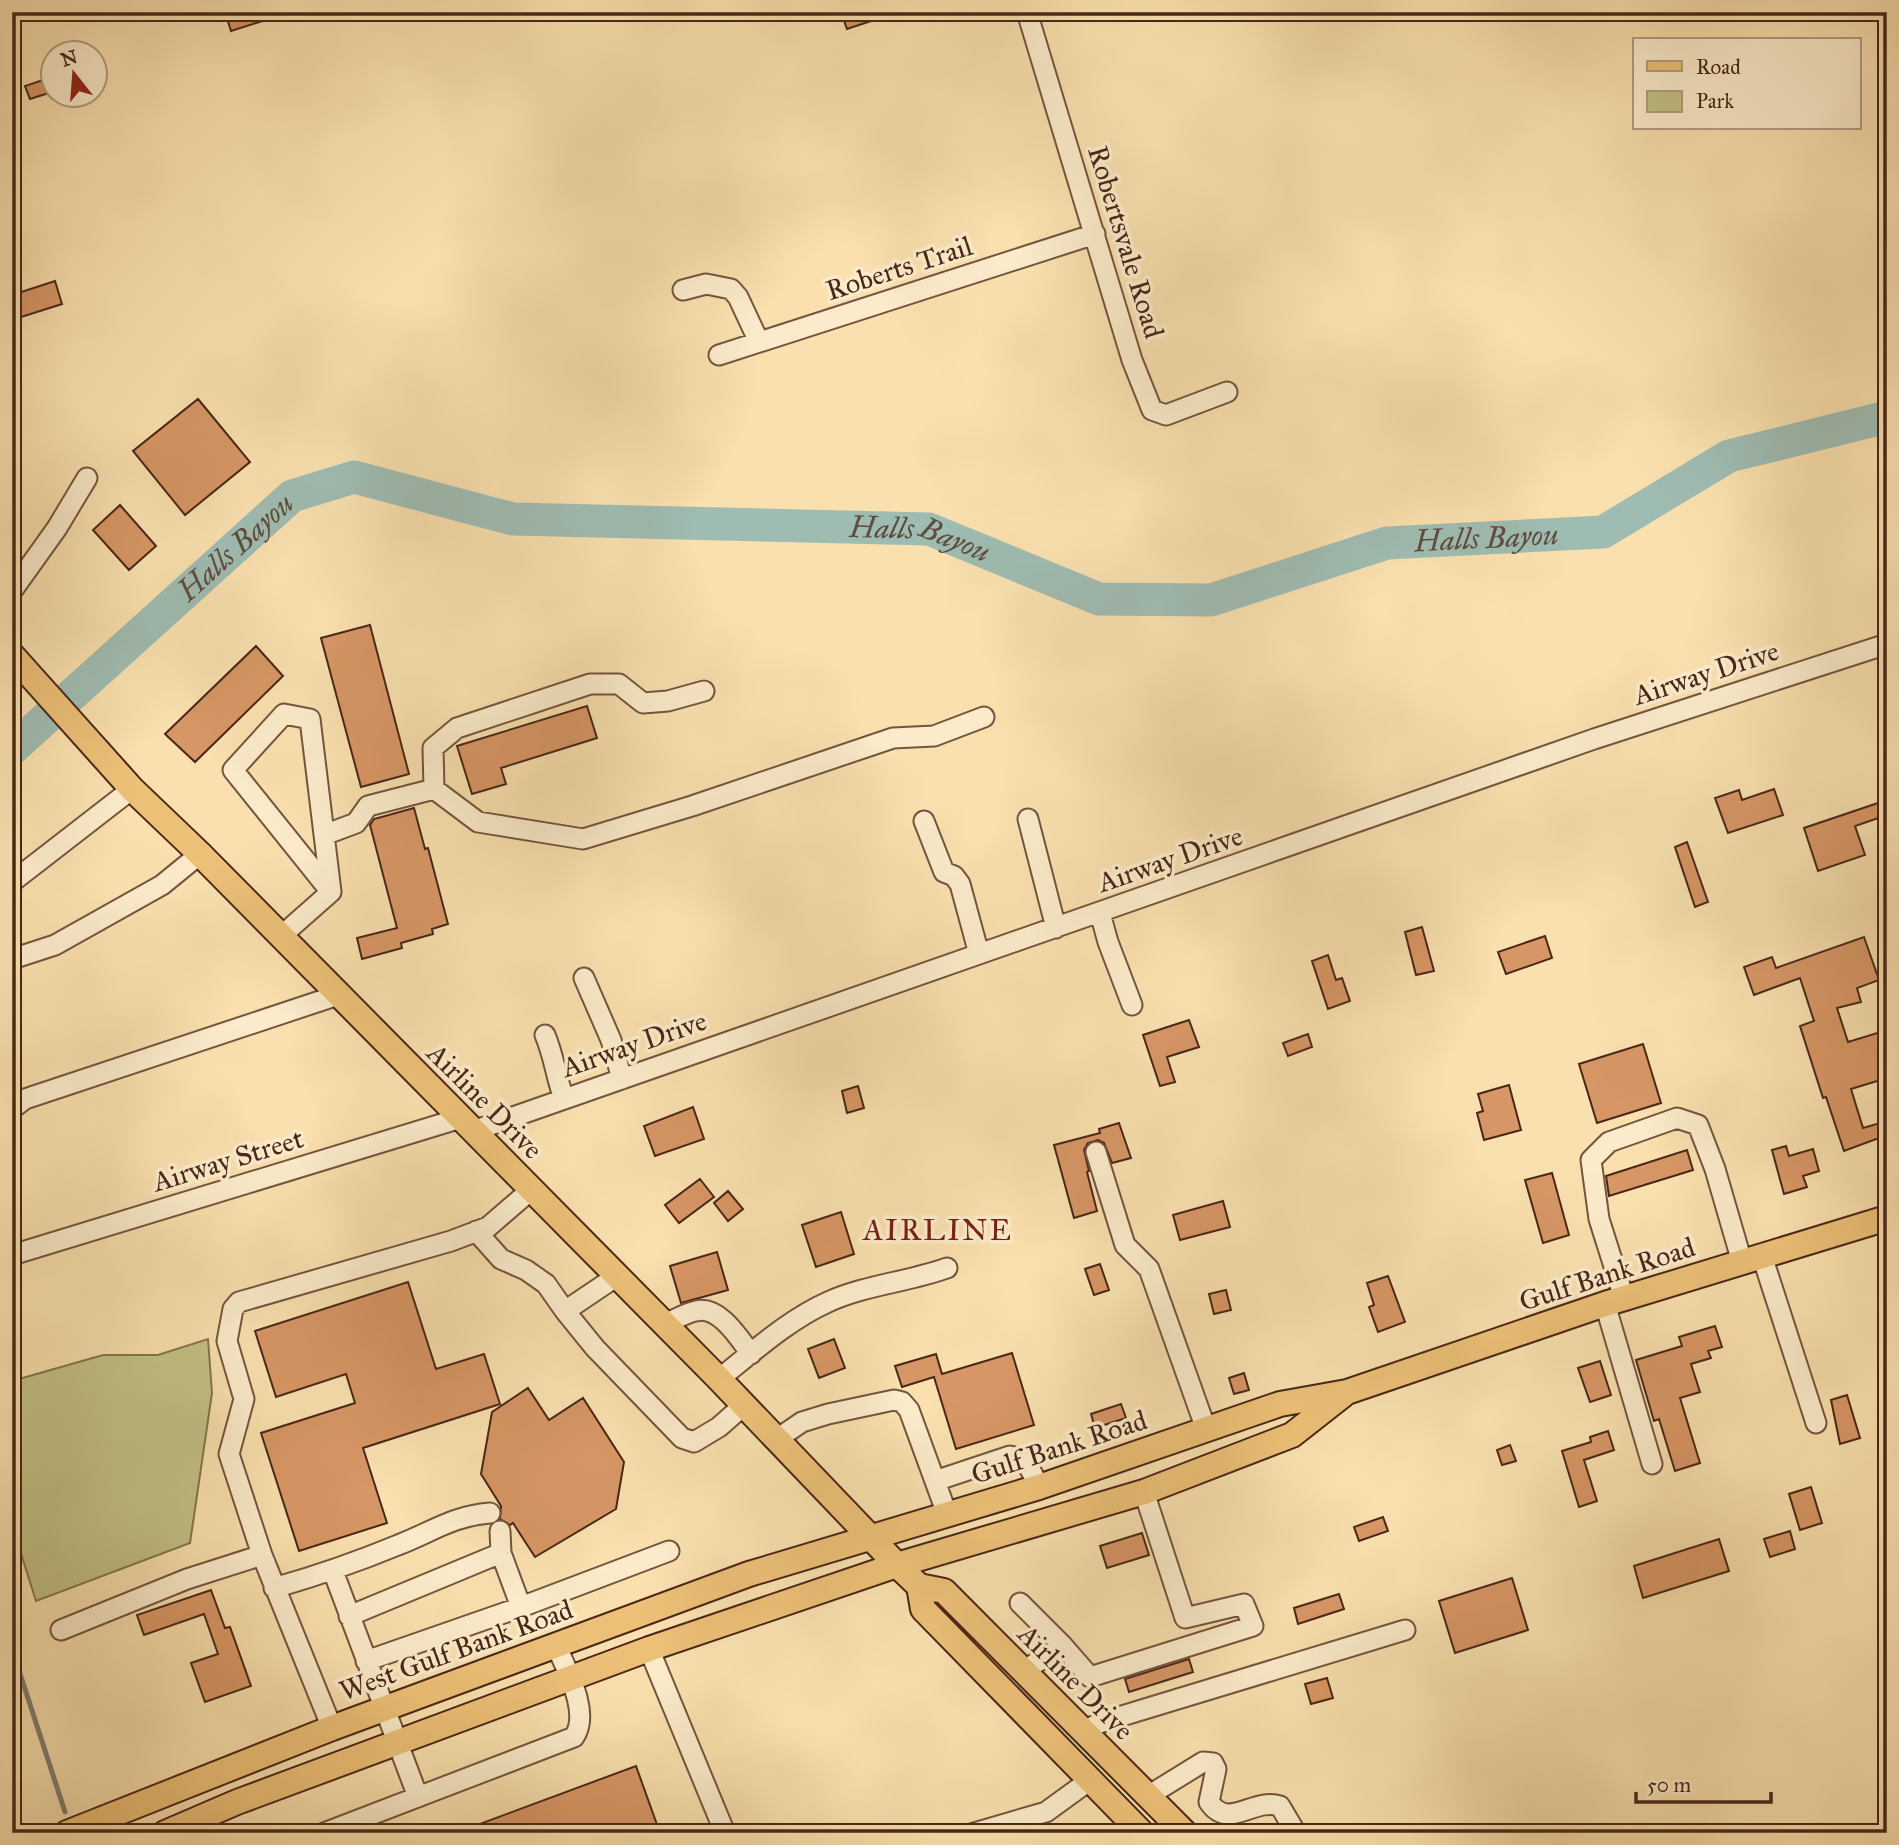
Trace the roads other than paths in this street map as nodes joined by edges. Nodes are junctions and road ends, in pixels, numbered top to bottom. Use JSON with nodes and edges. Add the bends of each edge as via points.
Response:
{"nodes":[{"id":1,"x":1027,"y":12,"type":"edge"},
{"id":2,"x":1096,"y":234,"type":"junction"},
{"id":3,"x":683,"y":290,"type":"dead end"},
{"id":4,"x":759,"y":342,"type":"junction"},
{"id":5,"x":719,"y":355,"type":"dead end"},
{"id":6,"x":1227,"y":392,"type":"dead end"},
{"id":7,"x":87,"y":478,"type":"dead end"},
{"id":8,"x":12,"y":591,"type":"edge"},
{"id":9,"x":1887,"y":644,"type":"edge"},
{"id":10,"x":12,"y":655,"type":"edge"},
{"id":11,"x":704,"y":691,"type":"dead end"},
{"id":12,"x":984,"y":717,"type":"dead end"},
{"id":13,"x":132,"y":789,"type":"junction"},
{"id":14,"x":434,"y":789,"type":"junction"},
{"id":15,"x":1028,"y":819,"type":"dead end"},
{"id":16,"x":923,"y":821,"type":"dead end"},
{"id":17,"x":324,"y":835,"type":"junction"},
{"id":18,"x":200,"y":854,"type":"junction"},
{"id":19,"x":12,"y":882,"type":"edge"},
{"id":20,"x":331,"y":892,"type":"junction"},
{"id":21,"x":1100,"y":913,"type":"junction"},
{"id":22,"x":1056,"y":928,"type":"junction"},
{"id":23,"x":280,"y":937,"type":"junction"},
{"id":24,"x":979,"y":954,"type":"junction"},
{"id":25,"x":12,"y":959,"type":"edge"},
{"id":26,"x":584,"y":978,"type":"dead end"},
{"id":27,"x":338,"y":995,"type":"junction"},
{"id":28,"x":1132,"y":1004,"type":"dead end"},
{"id":29,"x":545,"y":1035,"type":"dead end"},
{"id":30,"x":622,"y":1079,"type":"junction"},
{"id":31,"x":564,"y":1099,"type":"junction"},
{"id":32,"x":12,"y":1109,"type":"edge"},
{"id":33,"x":467,"y":1124,"type":"junction"},
{"id":34,"x":1096,"y":1152,"type":"dead end"},
{"id":35,"x":532,"y":1189,"type":"junction"},
{"id":36,"x":1887,"y":1218,"type":"edge"},
{"id":37,"x":476,"y":1231,"type":"junction"},
{"id":38,"x":12,"y":1255,"type":"edge"},
{"id":39,"x":1752,"y":1259,"type":"junction"},
{"id":40,"x":947,"y":1268,"type":"dead end"},
{"id":41,"x":617,"y":1276,"type":"junction"},
{"id":42,"x":1614,"y":1301,"type":"junction"},
{"id":43,"x":565,"y":1311,"type":"junction"},
{"id":44,"x":664,"y":1324,"type":"junction"},
{"id":45,"x":751,"y":1353,"type":"junction"},
{"id":46,"x":719,"y":1379,"type":"junction"},
{"id":47,"x":1347,"y":1392,"type":"junction"},
{"id":48,"x":744,"y":1405,"type":"junction"},
{"id":49,"x":1816,"y":1423,"type":"dead end"},
{"id":50,"x":1206,"y":1429,"type":"junction"},
{"id":51,"x":777,"y":1439,"type":"junction"},
{"id":52,"x":1652,"y":1464,"type":"dead end"},
{"id":53,"x":935,"y":1481,"type":"junction"},
{"id":54,"x":1039,"y":1487,"type":"junction"},
{"id":55,"x":1144,"y":1492,"type":"junction"},
{"id":56,"x":490,"y":1513,"type":"dead end"},
{"id":57,"x":947,"y":1514,"type":"junction"},
{"id":58,"x":499,"y":1531,"type":"dead end"},
{"id":59,"x":871,"y":1537,"type":"junction"},
{"id":60,"x":669,"y":1551,"type":"dead end"},
{"id":61,"x":501,"y":1553,"type":"junction"},
{"id":62,"x":261,"y":1555,"type":"junction"},
{"id":63,"x":897,"y":1565,"type":"junction"},
{"id":64,"x":333,"y":1571,"type":"junction"},
{"id":65,"x":919,"y":1586,"type":"junction"},
{"id":66,"x":274,"y":1588,"type":"junction"},
{"id":67,"x":1020,"y":1604,"type":"dead end"},
{"id":68,"x":521,"y":1607,"type":"junction"},
{"id":69,"x":349,"y":1616,"type":"junction"},
{"id":70,"x":61,"y":1630,"type":"dead end"},
{"id":71,"x":1405,"y":1630,"type":"dead end"},
{"id":72,"x":556,"y":1645,"type":"junction"},
{"id":73,"x":1063,"y":1646,"type":"junction"},
{"id":74,"x":649,"y":1648,"type":"junction"},
{"id":75,"x":366,"y":1661,"type":"junction"},
{"id":76,"x":1023,"y":1671,"type":"junction"},
{"id":77,"x":570,"y":1679,"type":"junction"},
{"id":78,"x":384,"y":1708,"type":"junction"},
{"id":79,"x":332,"y":1728,"type":"junction"},
{"id":80,"x":1083,"y":1731,"type":"junction"},
{"id":81,"x":397,"y":1743,"type":"junction"},
{"id":82,"x":1090,"y":1780,"type":"junction"},
{"id":83,"x":1148,"y":1796,"type":"junction"},
{"id":84,"x":418,"y":1797,"type":"junction"},
{"id":85,"x":171,"y":1832,"type":"edge"},
{"id":86,"x":68,"y":1833,"type":"edge"},
{"id":87,"x":324,"y":1833,"type":"edge"},
{"id":88,"x":725,"y":1833,"type":"edge"},
{"id":89,"x":974,"y":1833,"type":"edge"},
{"id":90,"x":1142,"y":1833,"type":"edge"},
{"id":91,"x":1185,"y":1833,"type":"edge"},
{"id":92,"x":1296,"y":1833,"type":"edge"}],
"edges":[{"from":1,"to":2,"type":"street","name":"Robertsvale Road"},
{"from":2,"to":4,"type":"street","name":"Roberts Trail"},
{"from":2,"to":6,"type":"street","name":"Robertsvale Road","via":[[1132,360],[1152,410],[1166,415]]},
{"from":3,"to":4,"type":"street","via":[[706,284],[731,289]]},
{"from":4,"to":5,"type":"street","name":"Roberts Trail"},
{"from":7,"to":8,"type":"street"},
{"from":9,"to":21,"type":"street","name":"Airway Drive","via":[[1594,739]]},
{"from":10,"to":13,"type":"main road","name":"Airline Drive"},
{"from":11,"to":14,"type":"street","via":[[643,702],[619,684],[590,684],[457,728],[433,748]]},
{"from":12,"to":14,"type":"street","via":[[934,736],[893,738],[583,839],[478,822]]},
{"from":13,"to":18,"type":"main road","name":"Airline Drive"},
{"from":13,"to":19,"type":"street"},
{"from":14,"to":17,"type":"street","via":[[368,806],[356,823]]},
{"from":15,"to":22,"type":"street"},
{"from":16,"to":24,"type":"street","via":[[944,872],[960,884]]},
{"from":17,"to":20,"type":"street"},
{"from":17,"to":20,"type":"street","via":[[310,719],[284,715],[233,771]]},
{"from":18,"to":23,"type":"main road","name":"Airline Drive"},
{"from":18,"to":25,"type":"street","via":[[162,886],[55,945]]},
{"from":20,"to":23,"type":"street"},
{"from":21,"to":22,"type":"street","name":"Airway Drive"},
{"from":21,"to":28,"type":"street"},
{"from":22,"to":24,"type":"street","name":"Airway Drive"},
{"from":23,"to":27,"type":"main road","name":"Airline Drive"},
{"from":24,"to":30,"type":"street","name":"Airway Drive"},
{"from":26,"to":30,"type":"street"},
{"from":27,"to":32,"type":"street","via":[[25,1099]]},
{"from":27,"to":33,"type":"main road","name":"Airline Drive"},
{"from":29,"to":31,"type":"street"},
{"from":30,"to":31,"type":"street","name":"Airway Drive"},
{"from":31,"to":33,"type":"street","name":"Airway Drive"},
{"from":33,"to":35,"type":"main road","name":"Airline Drive"},
{"from":33,"to":38,"type":"street","name":"Airway Street"},
{"from":34,"to":50,"type":"street","via":[[1125,1245],[1149,1269]]},
{"from":35,"to":37,"type":"street","via":[[488,1227]]},
{"from":35,"to":41,"type":"main road","name":"Airline Drive"},
{"from":36,"to":39,"type":"main road","name":"Gulf Bank Road"},
{"from":37,"to":43,"type":"street","via":[[500,1259],[546,1284]]},
{"from":37,"to":62,"type":"street","via":[[239,1301],[233,1309],[227,1341],[244,1399],[229,1454]]},
{"from":39,"to":42,"type":"main road","name":"Gulf Bank Road"},
{"from":39,"to":42,"type":"street","via":[[1698,1125],[1677,1118],[1609,1142],[1591,1160]]},
{"from":39,"to":49,"type":"street"},
{"from":40,"to":45,"type":"street","via":[[830,1301]]},
{"from":41,"to":43,"type":"street"},
{"from":41,"to":44,"type":"main road","name":"Airline Drive"},
{"from":42,"to":47,"type":"main road","name":"Gulf Bank Road"},
{"from":42,"to":52,"type":"street"},
{"from":43,"to":48,"type":"street","via":[[682,1438],[694,1442],[706,1436]]},
{"from":44,"to":45,"type":"street","via":[[698,1310],[713,1313]]},
{"from":44,"to":46,"type":"main road","name":"Airline Drive"},
{"from":45,"to":46,"type":"street"},
{"from":46,"to":48,"type":"main road","name":"Airline Drive"},
{"from":47,"to":50,"type":"main road","name":"Gulf Bank Road","via":[[1280,1404]]},
{"from":47,"to":55,"type":"main road","name":"Gulf Bank Road","via":[[1292,1434]]},
{"from":48,"to":51,"type":"main road","name":"Airline Drive"},
{"from":50,"to":54,"type":"main road","name":"Gulf Bank Road"},
{"from":51,"to":53,"type":"street","via":[[802,1422],[828,1414],[902,1402]]},
{"from":51,"to":59,"type":"main road","name":"Airline Drive"},
{"from":53,"to":54,"type":"street","via":[[1010,1456],[1028,1464]]},
{"from":53,"to":57,"type":"street"},
{"from":54,"to":57,"type":"main road","name":"Gulf Bank Road"},
{"from":55,"to":63,"type":"main road","name":"Gulf Bank Road"},
{"from":55,"to":73,"type":"street","via":[[1185,1618],[1244,1604],[1253,1626],[1090,1677]]},
{"from":56,"to":64,"type":"street","via":[[460,1517]]},
{"from":57,"to":59,"type":"main road","name":"Gulf Bank Road"},
{"from":58,"to":61,"type":"street"},
{"from":59,"to":63,"type":"main road","name":"Airline Drive"},
{"from":59,"to":72,"type":"main road","name":"West Gulf Bank Road","via":[[749,1574]]},
{"from":60,"to":68,"type":"street"},
{"from":61,"to":68,"type":"street"},
{"from":61,"to":69,"type":"street"},
{"from":62,"to":66,"type":"street"},
{"from":62,"to":70,"type":"street","via":[[187,1579]]},
{"from":63,"to":65,"type":"main road","name":"Airline Drive"},
{"from":63,"to":74,"type":"main road"},
{"from":64,"to":66,"type":"street"},
{"from":64,"to":69,"type":"street"},
{"from":65,"to":76,"type":"main road","name":"Airline Drive","via":[[944,1591]]},
{"from":65,"to":82,"type":"main road","name":"Airline Drive","via":[[923,1609]]},
{"from":66,"to":79,"type":"street"},
{"from":67,"to":73,"type":"street"},
{"from":68,"to":75,"type":"street"},
{"from":69,"to":75,"type":"street"},
{"from":71,"to":80,"type":"street"},
{"from":72,"to":77,"type":"street"},
{"from":72,"to":78,"type":"main road","name":"West Gulf Bank Road"},
{"from":73,"to":76,"type":"street"},
{"from":74,"to":77,"type":"main road"},
{"from":74,"to":88,"type":"street"},
{"from":75,"to":78,"type":"street"},
{"from":76,"to":80,"type":"main road","name":"Airline Drive"},
{"from":77,"to":81,"type":"main road"},
{"from":77,"to":84,"type":"street","via":[[578,1696],[574,1737]]},
{"from":78,"to":79,"type":"main road","name":"West Gulf Bank Road"},
{"from":78,"to":81,"type":"street"},
{"from":79,"to":86,"type":"main road","name":"West Gulf Bank Road"},
{"from":80,"to":83,"type":"main road","name":"Airline Drive"},
{"from":81,"to":84,"type":"street"},
{"from":81,"to":85,"type":"main road","via":[[237,1802]]},
{"from":82,"to":89,"type":"street","via":[[1046,1812]]},
{"from":82,"to":90,"type":"main road","name":"Airline Drive"},
{"from":83,"to":91,"type":"main road","name":"Airline Drive"},
{"from":83,"to":92,"type":"street","via":[[1202,1762],[1213,1763],[1216,1769],[1209,1802],[1215,1811],[1226,1815],[1272,1803],[1280,1806]]},
{"from":84,"to":87,"type":"street"}]}
